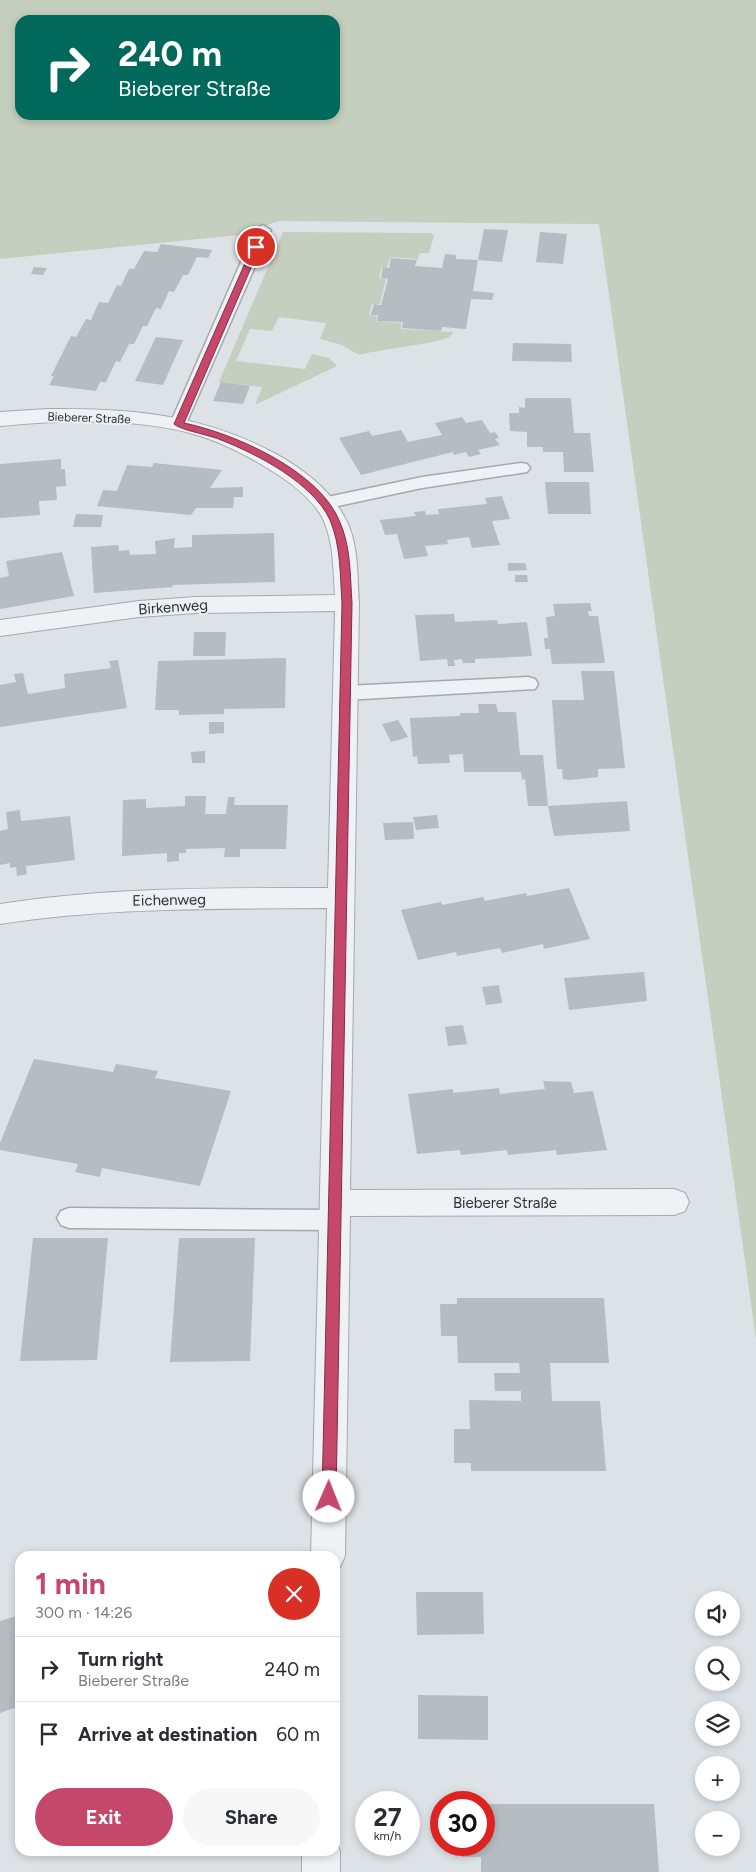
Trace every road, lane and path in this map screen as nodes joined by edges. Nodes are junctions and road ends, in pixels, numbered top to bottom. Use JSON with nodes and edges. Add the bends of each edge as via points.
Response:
{"nodes":[{"id":1,"x":263,"y":230,"type":"dead end"},
{"id":2,"x":0,"y":418,"type":"edge"},
{"id":3,"x":178,"y":424,"type":"junction"},
{"id":4,"x":521,"y":468,"type":"dead end"},
{"id":5,"x":324,"y":503,"type":"junction"},
{"id":6,"x":347,"y":603,"type":"junction"},
{"id":7,"x":0,"y":628,"type":"edge"},
{"id":8,"x":528,"y":684,"type":"dead end"},
{"id":9,"x":345,"y":693,"type":"junction"},
{"id":10,"x":340,"y":898,"type":"junction"},
{"id":11,"x":0,"y":914,"type":"edge"},
{"id":12,"x":674,"y":1202,"type":"dead end"},
{"id":13,"x":336,"y":1212,"type":"junction"},
{"id":14,"x":69,"y":1218,"type":"dead end"},
{"id":15,"x":328,"y":1551,"type":"edge"},
{"id":16,"x":321,"y":1856,"type":"edge"},
{"id":17,"x":321,"y":1872,"type":"edge"}],
"edges":[{"from":1,"to":3,"type":"lane"},
{"from":2,"to":3,"type":"street","name":"Bieberer Straße","via":[[73,416]]},
{"from":3,"to":5,"type":"street","name":"Bieberer Straße","via":[[226,438],[277,464]]},
{"from":4,"to":5,"type":"lane","via":[[395,485]]},
{"from":5,"to":6,"type":"street","name":"Bieberer Straße","via":[[334,519],[344,551]]},
{"from":6,"to":7,"type":"street","name":"Birkenweg","via":[[138,609]]},
{"from":6,"to":9,"type":"street","name":"Bieberer Straße"},
{"from":8,"to":9,"type":"lane"},
{"from":9,"to":10,"type":"street","name":"Bieberer Straße"},
{"from":10,"to":11,"type":"street","name":"Eichenweg","via":[[141,900]]},
{"from":10,"to":13,"type":"street","name":"Bieberer Straße"},
{"from":12,"to":13,"type":"street","name":"Bieberer Straße"},
{"from":13,"to":14,"type":"lane"},
{"from":13,"to":15,"type":"street","name":"Bieberer Straße"},
{"from":16,"to":17,"type":"street"}]}
